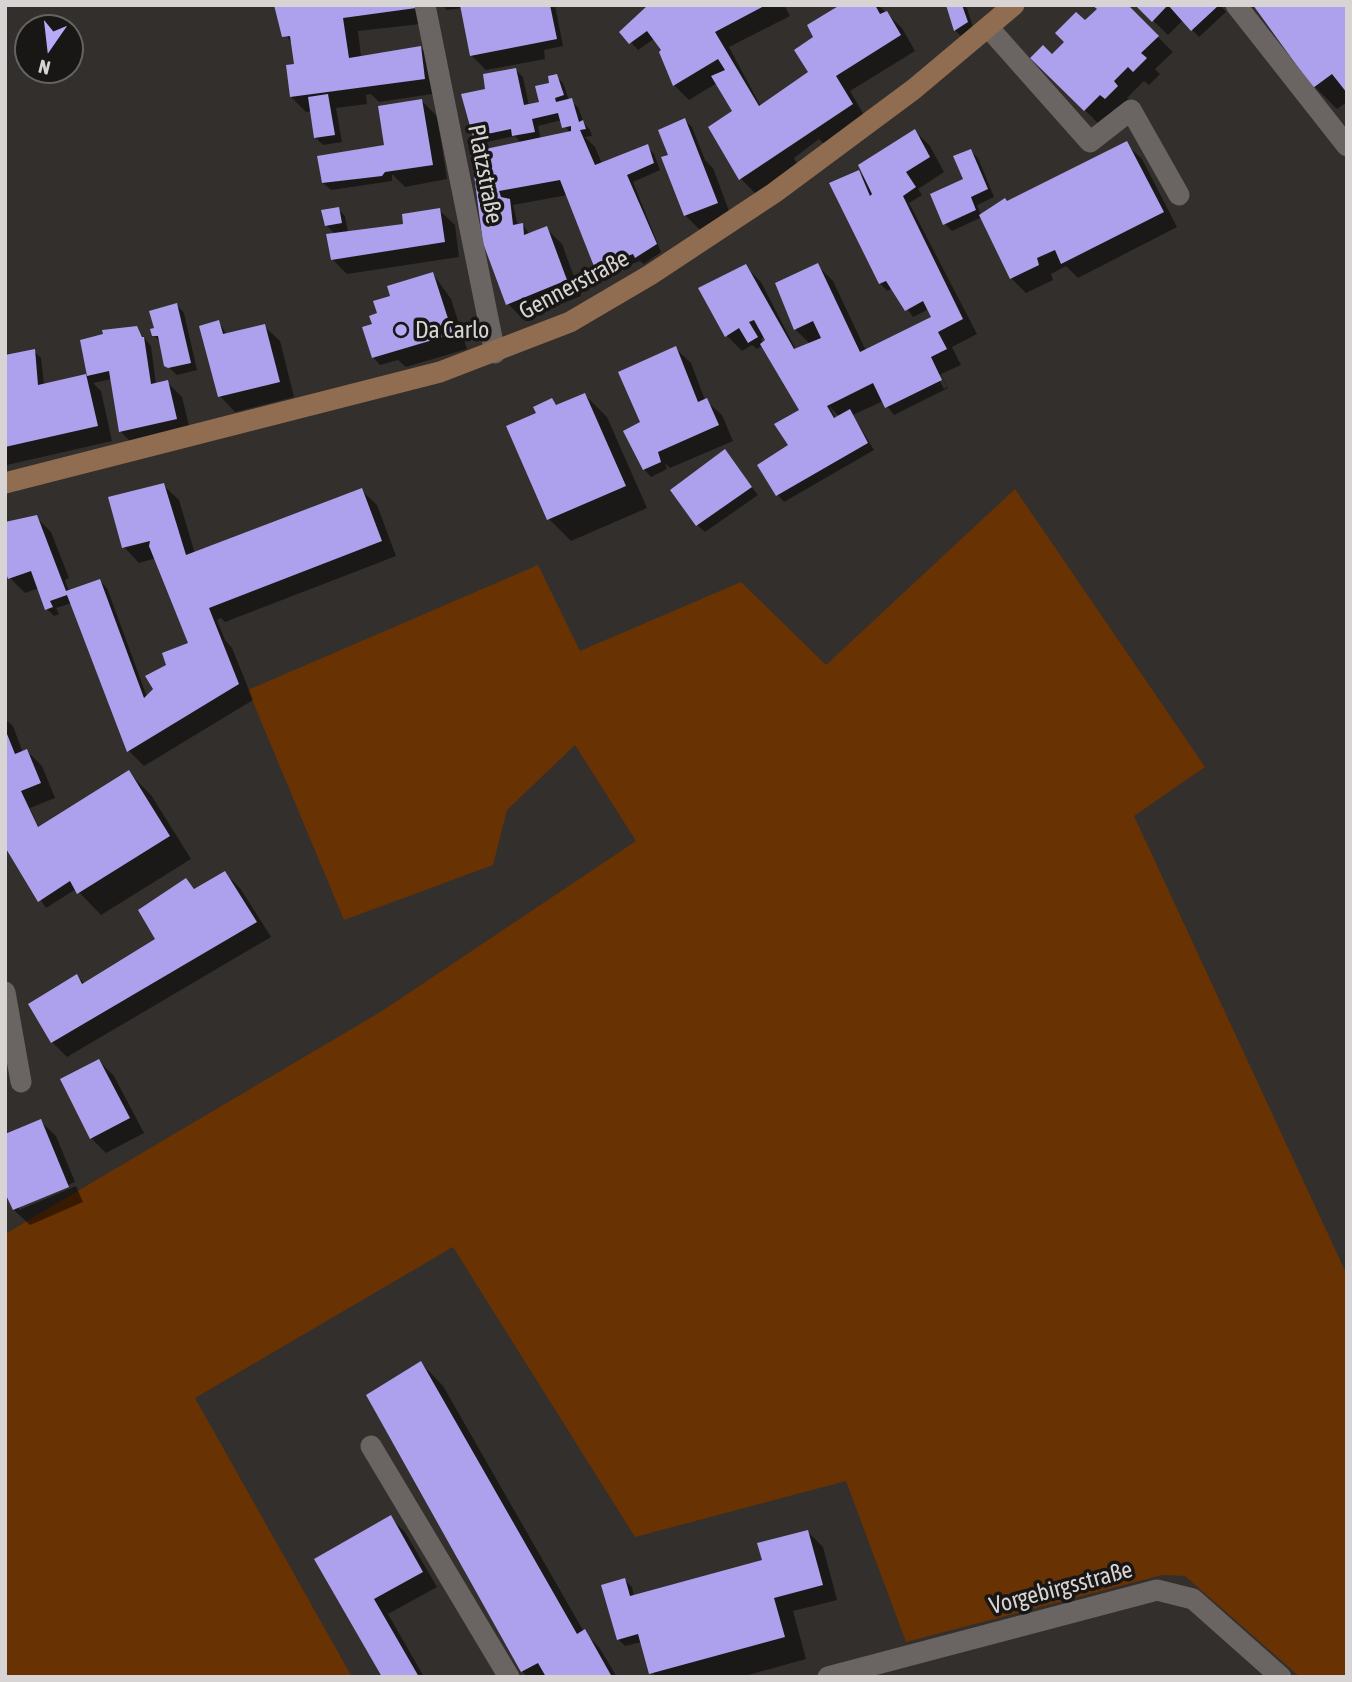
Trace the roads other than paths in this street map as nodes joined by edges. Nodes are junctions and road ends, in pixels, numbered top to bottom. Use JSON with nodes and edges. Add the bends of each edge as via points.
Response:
{"nodes":[{"id":1,"x":425,"y":5,"type":"edge"},
{"id":2,"x":1014,"y":5,"type":"edge"},
{"id":3,"x":1236,"y":5,"type":"edge"},
{"id":4,"x":988,"y":27,"type":"junction"},
{"id":5,"x":1347,"y":146,"type":"edge"},
{"id":6,"x":1179,"y":195,"type":"dead end"},
{"id":7,"x":495,"y":353,"type":"junction"},
{"id":8,"x":5,"y":483,"type":"edge"},
{"id":9,"x":5,"y":992,"type":"edge"},
{"id":10,"x":21,"y":1082,"type":"dead end"},
{"id":11,"x":371,"y":1446,"type":"dead end"},
{"id":12,"x":509,"y":1677,"type":"edge"},
{"id":13,"x":828,"y":1677,"type":"edge"},
{"id":14,"x":1281,"y":1677,"type":"edge"}],
"edges":[{"from":1,"to":7,"type":"street","name":"Platzstraße"},
{"from":2,"to":4,"type":"street","name":"Gennerstraße"},
{"from":3,"to":5,"type":"street"},
{"from":4,"to":6,"type":"street","via":[[1090,142],[1130,110]]},
{"from":4,"to":7,"type":"street","name":"Gennerstraße","via":[[914,89],[774,193],[650,275],[570,322]]},
{"from":7,"to":8,"type":"street","name":"Gennerstraße","via":[[440,372]]},
{"from":9,"to":10,"type":"street"},
{"from":11,"to":12,"type":"street"},
{"from":13,"to":14,"type":"street","name":"Vorgebirgsstraße","via":[[1157,1590],[1193,1600]]}]}
